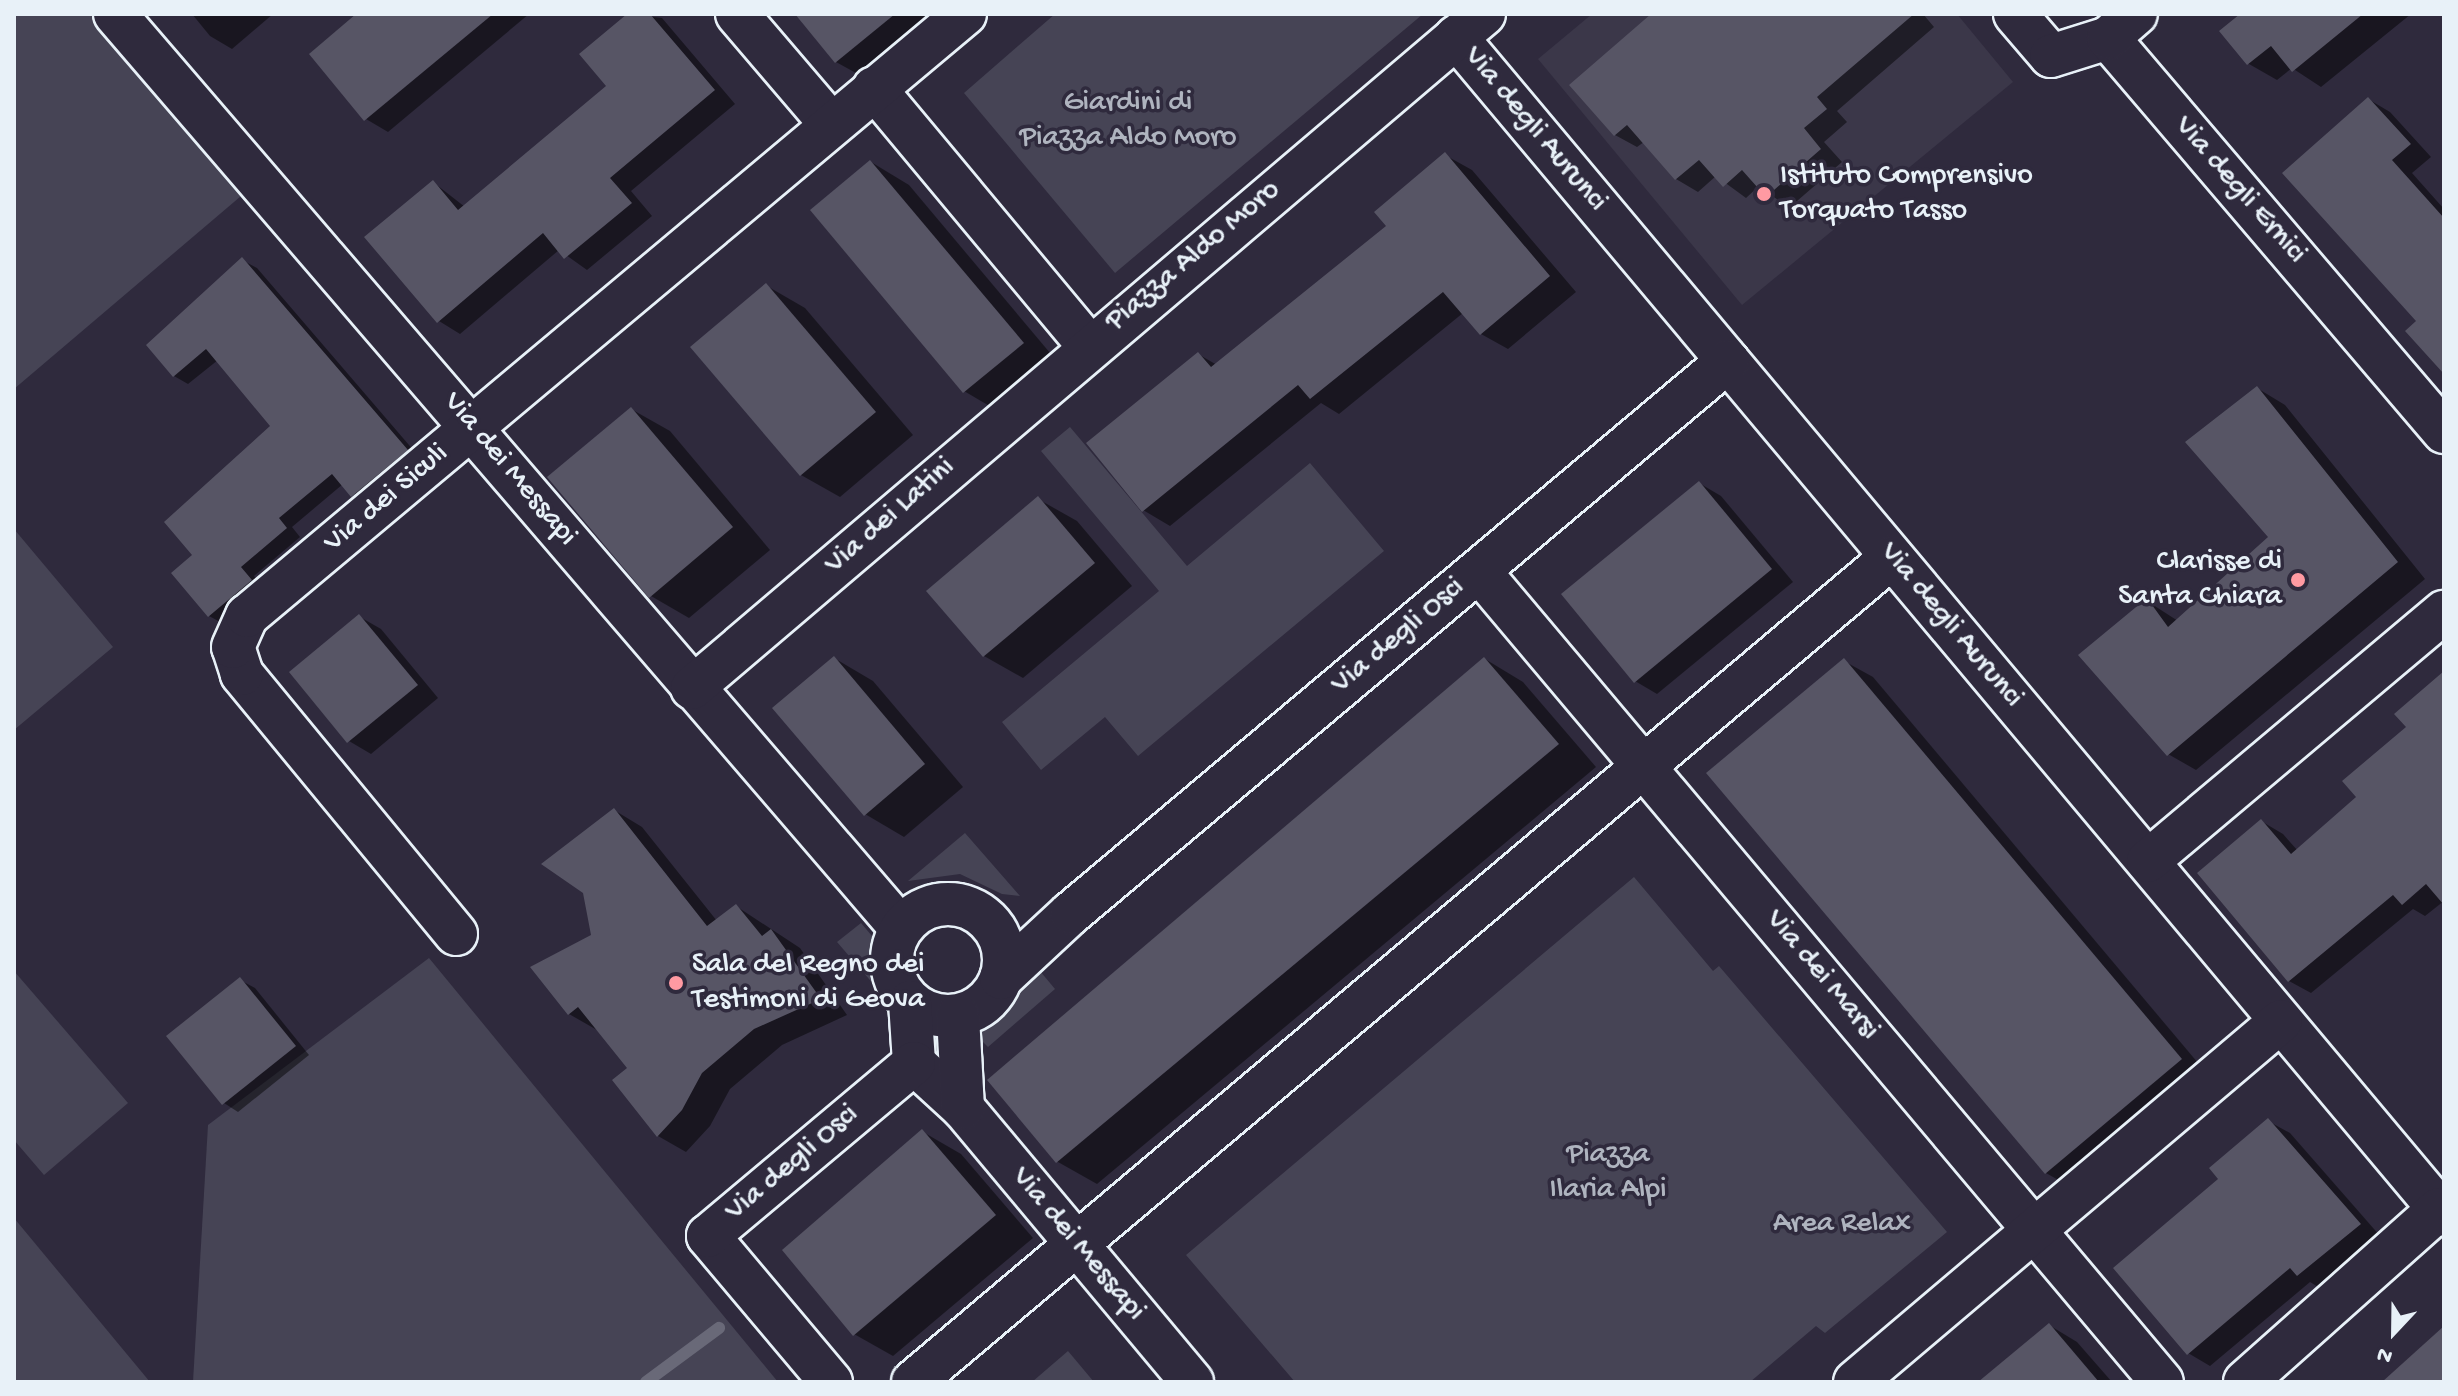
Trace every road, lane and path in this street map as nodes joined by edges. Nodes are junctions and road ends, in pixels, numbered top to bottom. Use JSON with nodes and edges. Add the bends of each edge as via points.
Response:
{"nodes":[{"id":1,"x":115,"y":14,"type":"edge"},
{"id":2,"x":737,"y":14,"type":"edge"},
{"id":3,"x":965,"y":14,"type":"edge"},
{"id":4,"x":2015,"y":14,"type":"edge"},
{"id":5,"x":1470,"y":25,"type":"edge"},
{"id":6,"x":2122,"y":26,"type":"edge"},
{"id":7,"x":874,"y":88,"type":"junction"},
{"id":8,"x":831,"y":124,"type":"junction"},
{"id":9,"x":1089,"y":346,"type":"junction"},
{"id":10,"x":1728,"y":361,"type":"junction"},
{"id":11,"x":473,"y":428,"type":"junction"},
{"id":12,"x":2444,"y":432,"type":"edge"},
{"id":13,"x":1892,"y":557,"type":"junction"},
{"id":14,"x":1479,"y":571,"type":"junction"},
{"id":15,"x":2444,"y":612,"type":"edge"},
{"id":16,"x":692,"y":688,"type":"junction"},
{"id":17,"x":1644,"y":766,"type":"junction"},
{"id":18,"x":2148,"y":861,"type":"junction"},
{"id":19,"x":1071,"y":913,"type":"junction"},
{"id":20,"x":901,"y":928,"type":"junction"},
{"id":21,"x":995,"y":928,"type":"junction"},
{"id":22,"x":456,"y":934,"type":"dead end"},
{"id":23,"x":1001,"y":978,"type":"junction"},
{"id":24,"x":910,"y":1002,"type":"junction"},
{"id":25,"x":958,"y":1016,"type":"junction"},
{"id":26,"x":2281,"y":1021,"type":"junction"},
{"id":27,"x":914,"y":1063,"type":"junction"},
{"id":28,"x":963,"y":1108,"type":"junction"},
{"id":29,"x":2441,"y":1212,"type":"edge"},
{"id":30,"x":2034,"y":1230,"type":"junction"},
{"id":31,"x":1077,"y":1244,"type":"junction"},
{"id":32,"x":831,"y":1382,"type":"edge"},
{"id":33,"x":913,"y":1382,"type":"edge"},
{"id":34,"x":1192,"y":1382,"type":"edge"},
{"id":35,"x":1855,"y":1382,"type":"edge"},
{"id":36,"x":2162,"y":1382,"type":"edge"},
{"id":37,"x":2245,"y":1382,"type":"edge"}],
"edges":[{"from":1,"to":11,"type":"street","name":"Via dei Messapi"},
{"from":2,"to":8,"type":"street"},
{"from":3,"to":7,"type":"street"},
{"from":4,"to":6,"type":"street","name":"Via degli Ernici","via":[[2051,56]]},
{"from":5,"to":9,"type":"street","name":"Piazza Aldo Moro"},
{"from":5,"to":10,"type":"street","name":"Via degli Aurunci"},
{"from":6,"to":12,"type":"street","name":"Via degli Ernici"},
{"from":7,"to":8,"type":"street"},
{"from":7,"to":9,"type":"street","name":"Piazza Aldo Moro"},
{"from":8,"to":11,"type":"street","name":"Via dei Siculi"},
{"from":9,"to":16,"type":"street","name":"Via dei Latini"},
{"from":10,"to":13,"type":"street","name":"Via degli Aurunci"},
{"from":10,"to":14,"type":"street","name":"Via degli Osci"},
{"from":11,"to":16,"type":"street","name":"Via dei Messapi"},
{"from":11,"to":22,"type":"street","name":"Via dei Siculi","via":[[247,616],[233,647],[242,674]]},
{"from":13,"to":17,"type":"street"},
{"from":13,"to":18,"type":"street","name":"Via degli Aurunci"},
{"from":14,"to":17,"type":"street","name":"Via dei Marsi"},
{"from":14,"to":19,"type":"street","name":"Via degli Osci"},
{"from":15,"to":18,"type":"street"},
{"from":16,"to":20,"type":"street","name":"Via dei Messapi"},
{"from":17,"to":30,"type":"street","name":"Via dei Marsi"},
{"from":17,"to":31,"type":"street"},
{"from":18,"to":26,"type":"street","name":"Via degli Aurunci"},
{"from":19,"to":21,"type":"street","name":"Via degli Osci"},
{"from":19,"to":23,"type":"street","name":"Via degli Osci"},
{"from":20,"to":21,"type":"street","via":[[913,915],[948,904],[966,907]]},
{"from":20,"to":24,"type":"street","via":[[892,967]]},
{"from":21,"to":23,"type":"street","via":[[1004,961]]},
{"from":23,"to":25,"type":"street","via":[[984,1003]]},
{"from":24,"to":25,"type":"street","via":[[924,1011]]},
{"from":24,"to":27,"type":"street"},
{"from":25,"to":28,"type":"street"},
{"from":26,"to":29,"type":"street","name":"Via degli Aurunci"},
{"from":26,"to":30,"type":"street"},
{"from":27,"to":28,"type":"street","name":"Via dei Messapi"},
{"from":27,"to":32,"type":"street","name":"Via degli Osci","via":[[708,1236]]},
{"from":28,"to":31,"type":"street","name":"Via dei Messapi"},
{"from":29,"to":37,"type":"street"},
{"from":30,"to":35,"type":"street"},
{"from":30,"to":36,"type":"street","name":"Via dei Marsi"},
{"from":31,"to":33,"type":"street"},
{"from":31,"to":34,"type":"street","name":"Via dei Messapi"}]}
